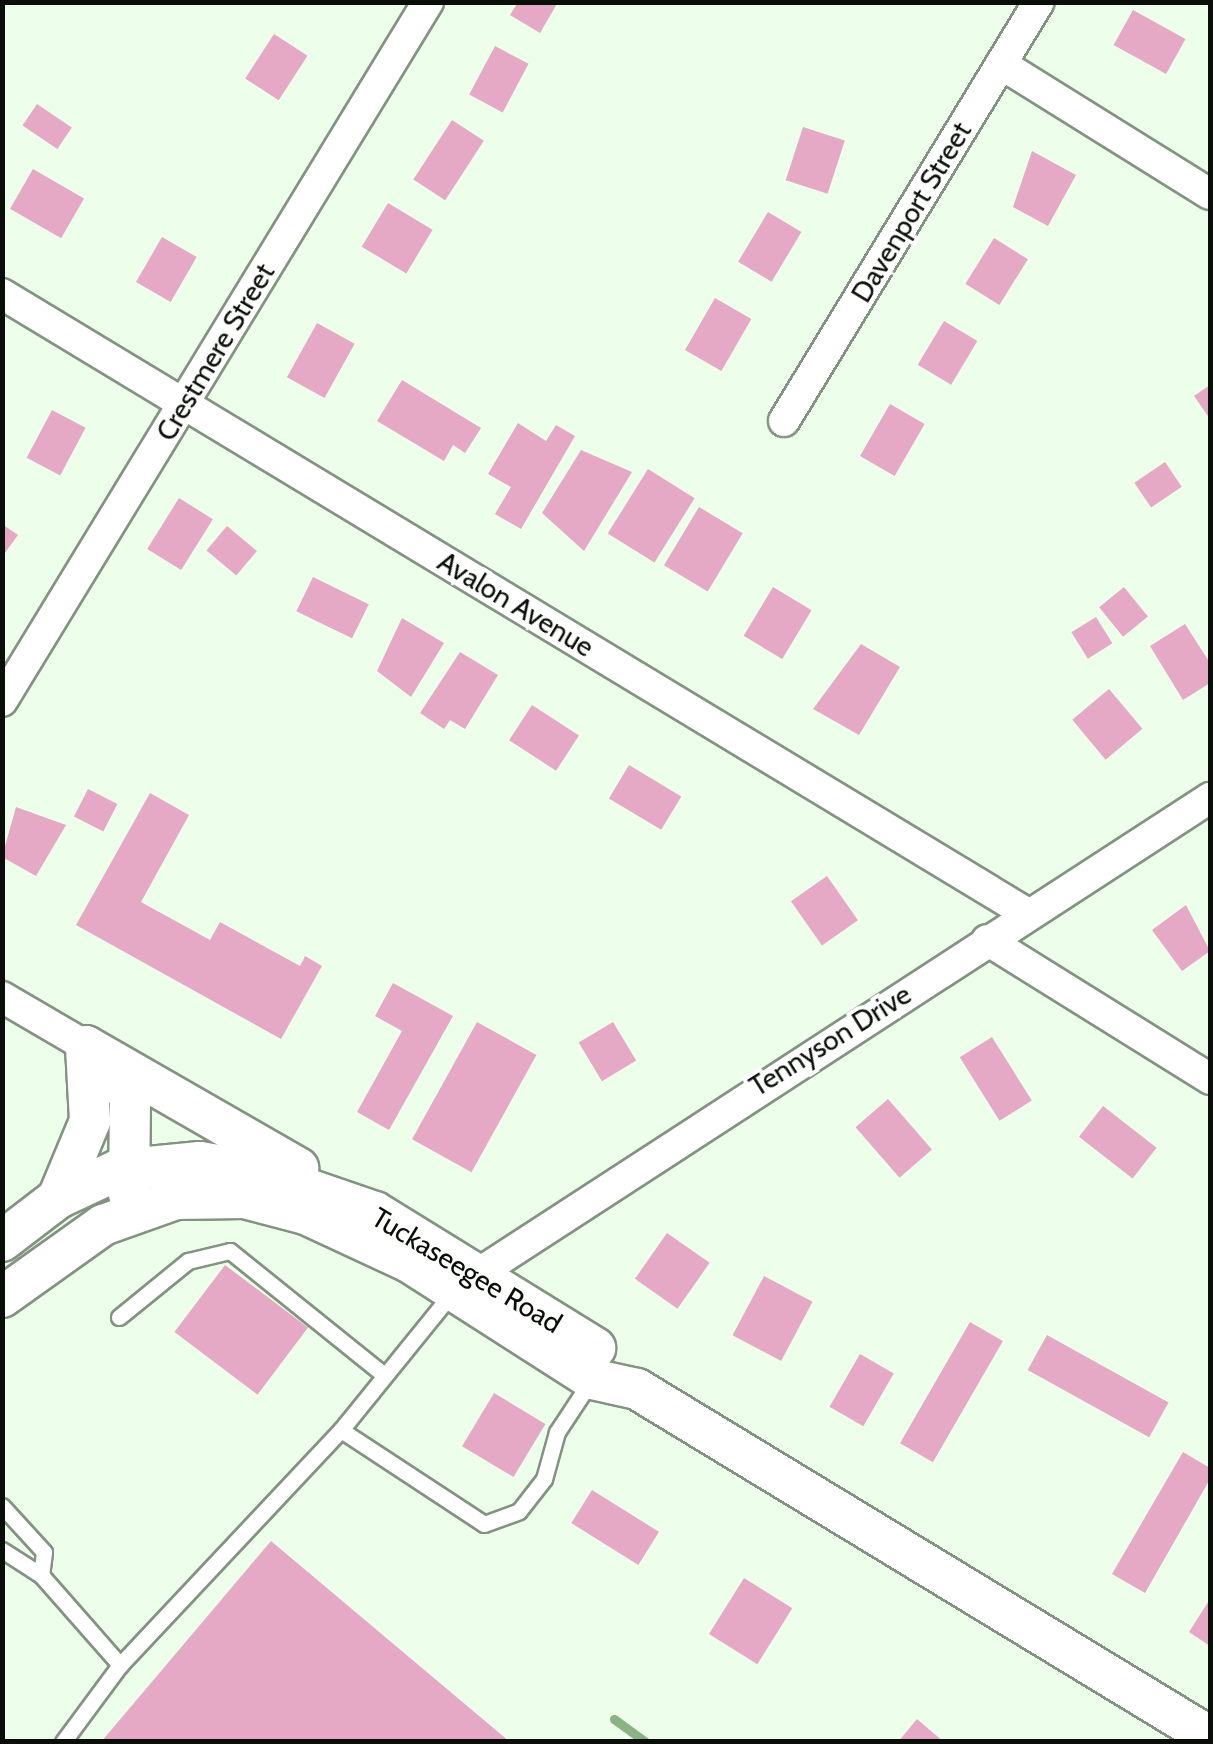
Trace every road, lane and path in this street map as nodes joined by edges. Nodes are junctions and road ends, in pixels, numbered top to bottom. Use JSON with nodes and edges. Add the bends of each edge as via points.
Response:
{"nodes":[{"id":1,"x":428,"y":2,"type":"edge"},
{"id":2,"x":1039,"y":2,"type":"edge"},
{"id":3,"x":1001,"y":64,"type":"junction"},
{"id":4,"x":1210,"y":194,"type":"edge"},
{"id":5,"x":2,"y":294,"type":"edge"},
{"id":6,"x":184,"y":403,"type":"junction"},
{"id":7,"x":784,"y":421,"type":"dead end"},
{"id":8,"x":2,"y":701,"type":"edge"},
{"id":9,"x":1210,"y":798,"type":"edge"},
{"id":10,"x":1028,"y":914,"type":"junction"},
{"id":11,"x":988,"y":940,"type":"junction"},
{"id":12,"x":2,"y":997,"type":"edge"},
{"id":13,"x":100,"y":1056,"type":"junction"},
{"id":14,"x":1210,"y":1078,"type":"edge"},
{"id":15,"x":135,"y":1168,"type":"junction"},
{"id":16,"x":58,"y":1198,"type":"junction"},
{"id":17,"x":376,"y":1212,"type":"junction"},
{"id":18,"x":116,"y":1220,"type":"junction"},
{"id":19,"x":2,"y":1241,"type":"edge"},
{"id":20,"x":466,"y":1280,"type":"junction"},
{"id":21,"x":2,"y":1297,"type":"edge"},
{"id":22,"x":119,"y":1317,"type":"dead end"},
{"id":23,"x":383,"y":1374,"type":"junction"},
{"id":24,"x":592,"y":1378,"type":"junction"},
{"id":25,"x":637,"y":1390,"type":"junction"},
{"id":26,"x":340,"y":1430,"type":"junction"},
{"id":27,"x":2,"y":1506,"type":"edge"},
{"id":28,"x":2,"y":1550,"type":"edge"},
{"id":29,"x":41,"y":1574,"type":"junction"},
{"id":30,"x":120,"y":1665,"type":"junction"},
{"id":31,"x":1210,"y":1737,"type":"edge"},
{"id":32,"x":62,"y":1742,"type":"edge"}],
"edges":[{"from":1,"to":6,"type":"street","name":"Crestmere Street"},
{"from":2,"to":3,"type":"street","name":"Davenport Street"},
{"from":3,"to":4,"type":"street"},
{"from":3,"to":7,"type":"street","name":"Davenport Street"},
{"from":5,"to":6,"type":"street","name":"Avalon Avenue"},
{"from":6,"to":8,"type":"street","name":"Crestmere Street"},
{"from":6,"to":10,"type":"street","name":"Avalon Avenue"},
{"from":9,"to":10,"type":"street","name":"Tennyson Drive"},
{"from":10,"to":11,"type":"street","name":"Tennyson Drive"},
{"from":11,"to":14,"type":"street"},
{"from":11,"to":20,"type":"street","name":"Tennyson Drive"},
{"from":12,"to":13,"type":"street"},
{"from":13,"to":15,"type":"main road","via":[[130,1100]]},
{"from":13,"to":16,"type":"main road","via":[[90,1122]]},
{"from":13,"to":17,"type":"main road"},
{"from":15,"to":16,"type":"main road","name":"Tuckaseegee Road"},
{"from":15,"to":17,"type":"main road","name":"Tuckaseegee Road","via":[[200,1162],[258,1172]]},
{"from":15,"to":18,"type":"main road"},
{"from":16,"to":19,"type":"main road","name":"Tuckaseegee Road"},
{"from":17,"to":20,"type":"main road","name":"Tuckaseegee Road"},
{"from":18,"to":20,"type":"main road","name":"Tuckaseegee Road","via":[[176,1199],[244,1198]]},
{"from":18,"to":21,"type":"main road","name":"Tuckaseegee Road"},
{"from":20,"to":23,"type":"lane"},
{"from":20,"to":24,"type":"main road","name":"Tuckaseegee Road"},
{"from":20,"to":25,"type":"main road","name":"Tuckaseegee Road","via":[[611,1359]]},
{"from":22,"to":23,"type":"lane","via":[[188,1261],[230,1251]]},
{"from":23,"to":26,"type":"lane"},
{"from":24,"to":25,"type":"main road","name":"Tuckaseegee Road"},
{"from":24,"to":26,"type":"lane","via":[[557,1432],[544,1479],[519,1511],[484,1524]]},
{"from":25,"to":31,"type":"main road","name":"Tuckaseegee Road"},
{"from":26,"to":30,"type":"lane"},
{"from":27,"to":29,"type":"lane","via":[[44,1552]]},
{"from":28,"to":29,"type":"lane"},
{"from":29,"to":30,"type":"lane"},
{"from":30,"to":32,"type":"lane"}]}
